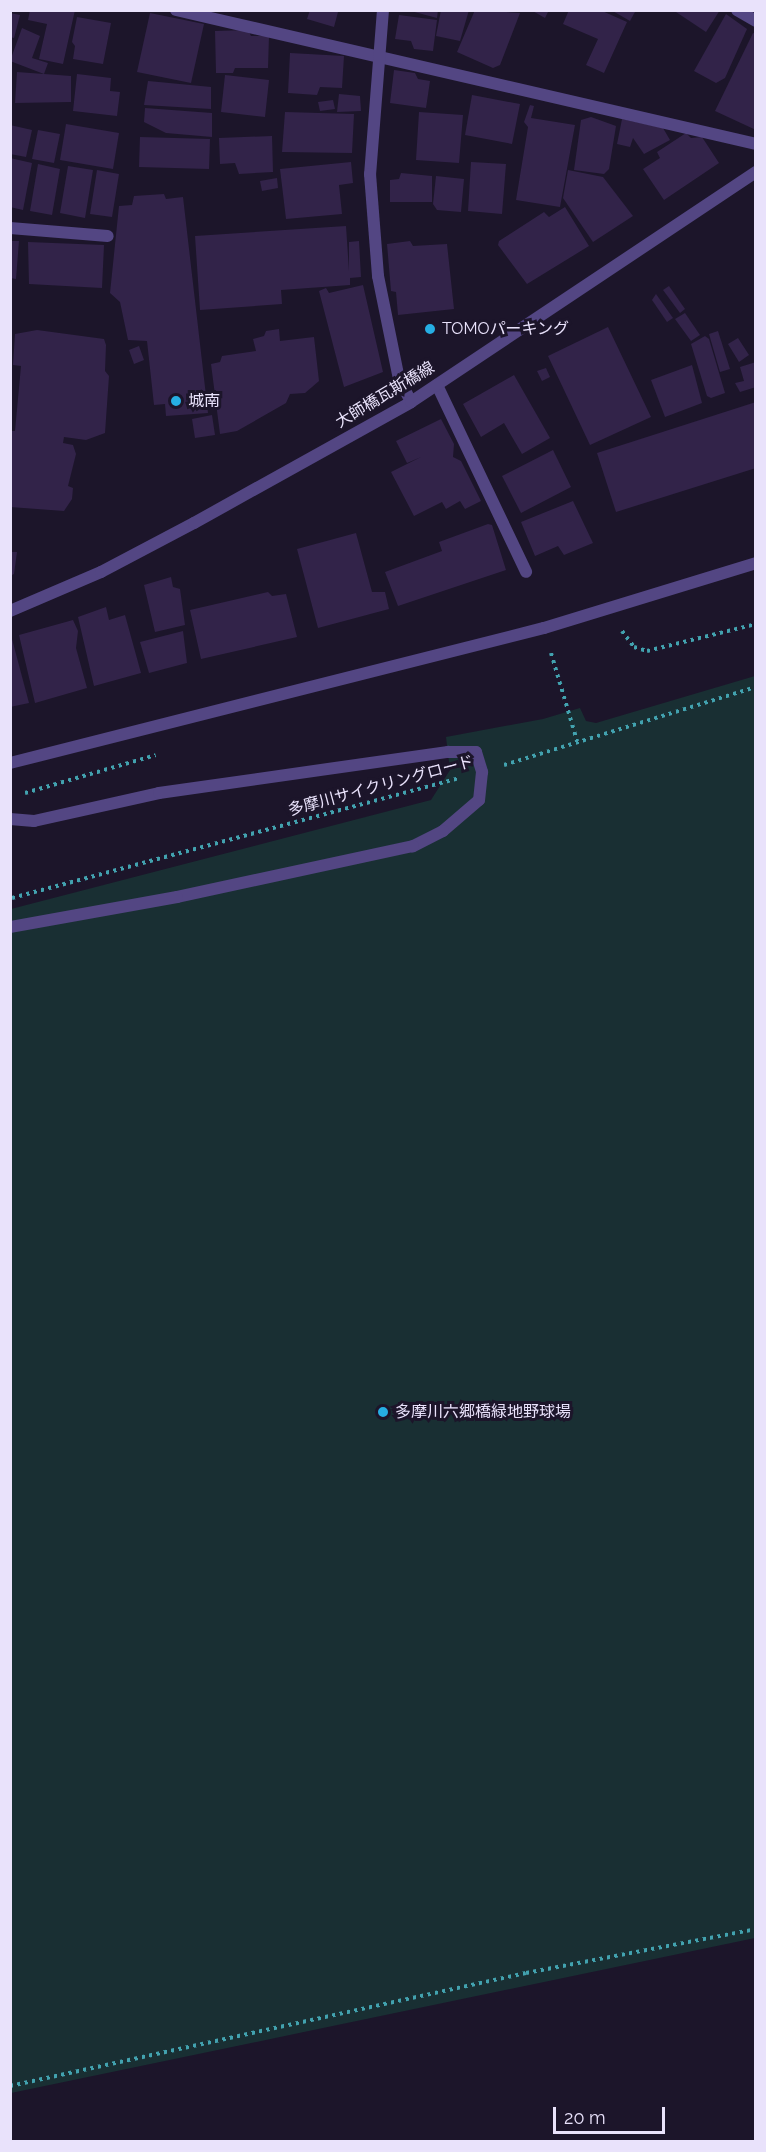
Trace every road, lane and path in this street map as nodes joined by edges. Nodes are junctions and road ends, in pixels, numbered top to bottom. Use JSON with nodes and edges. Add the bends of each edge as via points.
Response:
{"nodes":[{"id":1,"x":176,"y":10,"type":"edge"},
{"id":2,"x":382,"y":10,"type":"edge"},
{"id":3,"x":740,"y":12,"type":"edge"},
{"id":4,"x":756,"y":21,"type":"edge"},
{"id":5,"x":379,"y":57,"type":"junction"},
{"id":6,"x":756,"y":144,"type":"edge"},
{"id":7,"x":756,"y":172,"type":"edge"},
{"id":8,"x":10,"y":228,"type":"edge"},
{"id":9,"x":108,"y":236,"type":"dead end"},
{"id":10,"x":437,"y":385,"type":"junction"},
{"id":11,"x":411,"y":402,"type":"junction"},
{"id":12,"x":756,"y":563,"type":"edge"},
{"id":13,"x":526,"y":572,"type":"dead end"},
{"id":14,"x":10,"y":611,"type":"edge"},
{"id":15,"x":756,"y":624,"type":"edge"},
{"id":16,"x":622,"y":631,"type":"dead end"},
{"id":17,"x":553,"y":661,"type":"dead end"},
{"id":18,"x":756,"y":687,"type":"edge"},
{"id":19,"x":578,"y":741,"type":"junction"},
{"id":20,"x":10,"y":763,"type":"edge"},
{"id":21,"x":482,"y":772,"type":"junction"},
{"id":22,"x":10,"y":819,"type":"edge"},
{"id":23,"x":10,"y":898,"type":"edge"},
{"id":24,"x":10,"y":927,"type":"edge"},
{"id":25,"x":756,"y":1929,"type":"edge"},
{"id":26,"x":10,"y":2086,"type":"edge"}],
"edges":[{"from":1,"to":5,"type":"street"},
{"from":2,"to":5,"type":"street"},
{"from":3,"to":4,"type":"street"},
{"from":5,"to":6,"type":"street"},
{"from":5,"to":11,"type":"street","via":[[370,174],[378,276],[399,379]]},
{"from":7,"to":10,"type":"street","name":"大師橋瓦斯橋線"},
{"from":8,"to":9,"type":"street"},
{"from":10,"to":11,"type":"street","name":"大師橋瓦斯橋線"},
{"from":10,"to":13,"type":"street"},
{"from":11,"to":14,"type":"street","name":"大師橋瓦斯橋線","via":[[101,572]]},
{"from":12,"to":20,"type":"street","via":[[544,628]]},
{"from":15,"to":16,"type":"path","via":[[646,651],[634,647]]},
{"from":17,"to":19,"type":"path"},
{"from":18,"to":19,"type":"path","name":"多摩川サイクリングロード"},
{"from":19,"to":21,"type":"path","name":"多摩川サイクリングロード"},
{"from":21,"to":22,"type":"street","via":[[476,752],[448,752],[159,793],[34,821]]},
{"from":21,"to":23,"type":"path","name":"多摩川サイクリングロード"},
{"from":21,"to":24,"type":"street","via":[[479,800],[443,831],[412,846],[177,897]]},
{"from":25,"to":26,"type":"path","via":[[526,1973]]}]}
